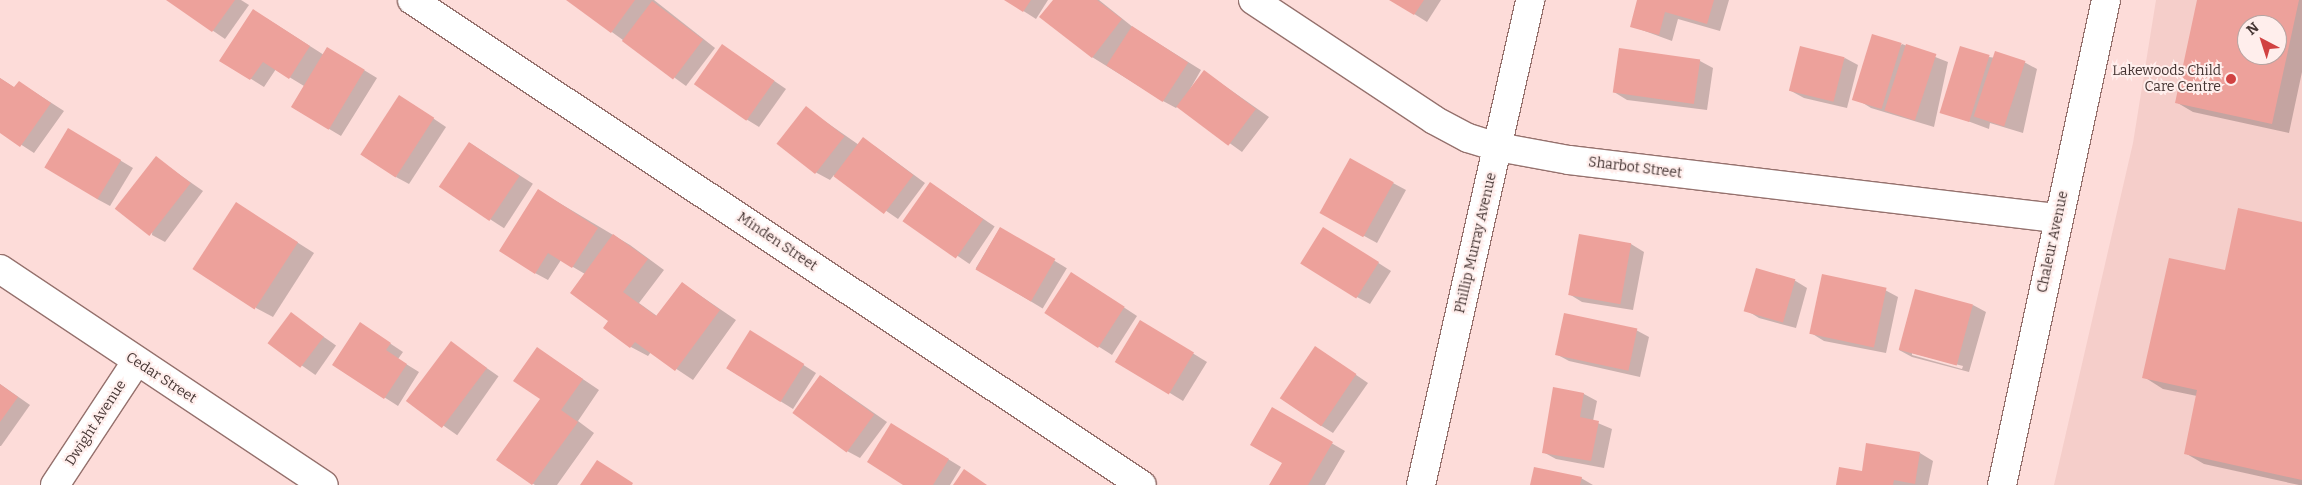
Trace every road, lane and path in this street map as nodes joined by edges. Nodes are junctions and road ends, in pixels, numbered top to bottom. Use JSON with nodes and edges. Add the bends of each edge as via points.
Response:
{"nodes":[{"id":1,"x":412,"y":0,"type":"edge"},
{"id":2,"x":1253,"y":0,"type":"edge"},
{"id":3,"x":1530,"y":0,"type":"edge"},
{"id":4,"x":2106,"y":0,"type":"edge"},
{"id":5,"x":1498,"y":147,"type":"junction"},
{"id":6,"x":2058,"y":218,"type":"junction"},
{"id":7,"x":0,"y":269,"type":"edge"},
{"id":8,"x":136,"y":362,"type":"junction"},
{"id":9,"x":56,"y":485,"type":"edge"},
{"id":10,"x":324,"y":485,"type":"edge"},
{"id":11,"x":1142,"y":485,"type":"edge"},
{"id":12,"x":1420,"y":485,"type":"edge"},
{"id":13,"x":2002,"y":485,"type":"edge"}],
"edges":[{"from":1,"to":11,"type":"street","name":"Minden Street"},
{"from":2,"to":5,"type":"street","name":"Sharbot Street","via":[[1434,120],[1468,138]]},
{"from":3,"to":5,"type":"street","name":"Phillip Murray Avenue"},
{"from":4,"to":6,"type":"street","name":"Chaleur Avenue"},
{"from":5,"to":6,"type":"street","name":"Sharbot Street","via":[[1569,160]]},
{"from":5,"to":12,"type":"street","name":"Phillip Murray Avenue"},
{"from":6,"to":13,"type":"street","name":"Chaleur Avenue"},
{"from":7,"to":8,"type":"street","name":"Cedar Street"},
{"from":8,"to":9,"type":"street","name":"Dwight Avenue"},
{"from":8,"to":10,"type":"street","name":"Cedar Street"}]}
